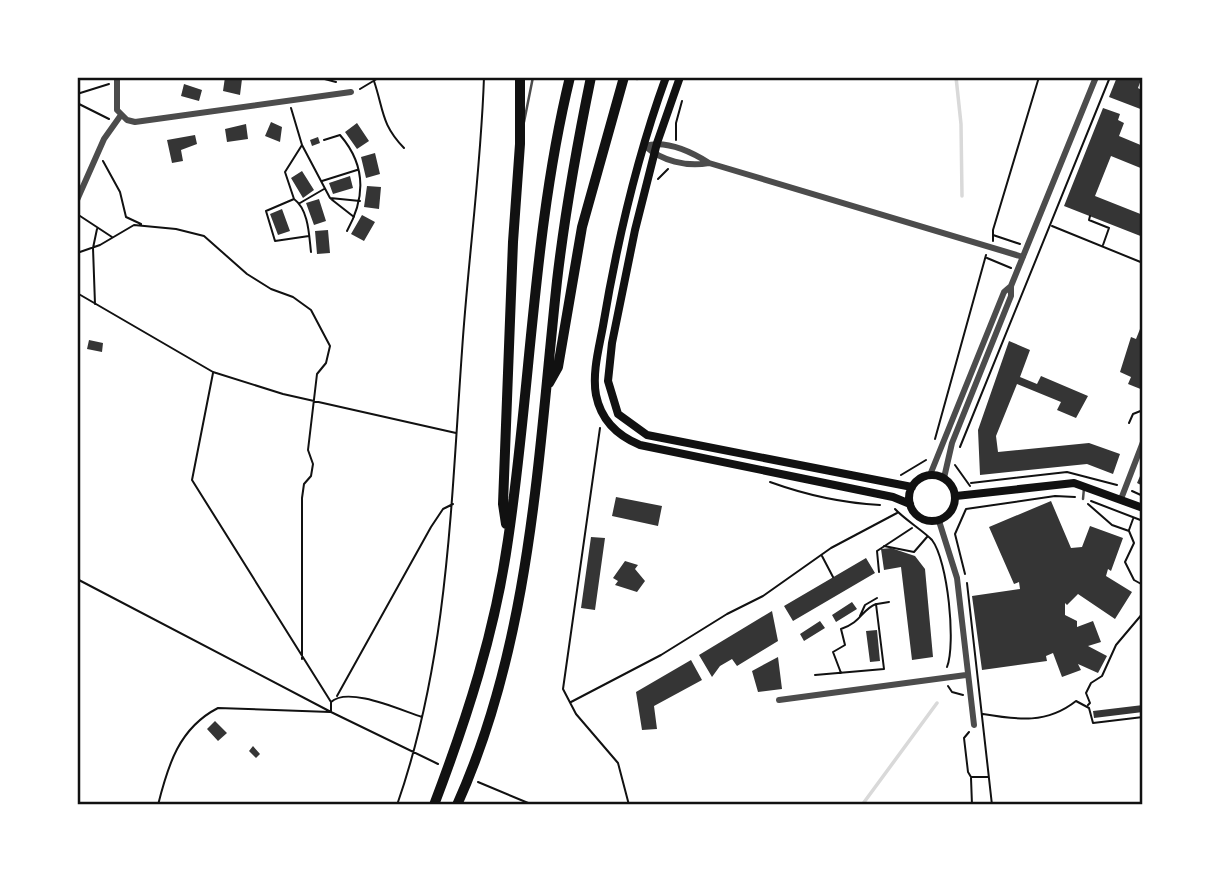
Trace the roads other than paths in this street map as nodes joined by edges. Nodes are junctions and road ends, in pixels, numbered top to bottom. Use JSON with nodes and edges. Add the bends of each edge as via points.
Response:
{"nodes":[{"id":1,"x":520,"y":77,"type":"edge"},
{"id":2,"x":533,"y":77,"type":"edge"},
{"id":3,"x":570,"y":77,"type":"edge"},
{"id":4,"x":590,"y":77,"type":"edge"},
{"id":5,"x":624,"y":77,"type":"edge"},
{"id":6,"x":666,"y":77,"type":"edge"},
{"id":7,"x":680,"y":77,"type":"edge"},
{"id":8,"x":1096,"y":77,"type":"edge"},
{"id":9,"x":117,"y":80,"type":"edge"},
{"id":10,"x":351,"y":92,"type":"road end"},
{"id":11,"x":121,"y":115,"type":"junction"},
{"id":12,"x":657,"y":143,"type":"junction"},
{"id":13,"x":520,"y":144,"type":"junction"},
{"id":14,"x":645,"y":146,"type":"junction"},
{"id":15,"x":654,"y":154,"type":"junction"},
{"id":16,"x":709,"y":163,"type":"junction"},
{"id":17,"x":77,"y":200,"type":"edge"},
{"id":18,"x":1023,"y":257,"type":"junction"},
{"id":19,"x":1012,"y":286,"type":"junction"},
{"id":20,"x":547,"y":386,"type":"junction"},
{"id":21,"x":1143,"y":443,"type":"edge"},
{"id":22,"x":930,"y":475,"type":"junction"},
{"id":23,"x":944,"y":478,"type":"junction"},
{"id":24,"x":1084,"y":485,"type":"junction"},
{"id":25,"x":912,"y":487,"type":"junction"},
{"id":26,"x":956,"y":496,"type":"junction"},
{"id":27,"x":1083,"y":499,"type":"road end"},
{"id":28,"x":1121,"y":499,"type":"junction"},
{"id":29,"x":909,"y":505,"type":"junction"},
{"id":30,"x":1143,"y":508,"type":"edge"},
{"id":31,"x":939,"y":521,"type":"junction"},
{"id":32,"x":508,"y":540,"type":"junction"},
{"id":33,"x":966,"y":675,"type":"junction"},
{"id":34,"x":779,"y":700,"type":"dead end"},
{"id":35,"x":974,"y":725,"type":"road end"},
{"id":36,"x":434,"y":805,"type":"edge"},
{"id":37,"x":457,"y":805,"type":"edge"}],
"edges":[{"from":1,"to":13,"type":"highway"},
{"from":2,"to":13,"type":"lane"},
{"from":3,"to":32,"type":"highway","via":[[545,211]]},
{"from":4,"to":20,"type":"highway","via":[[566,215]]},
{"from":5,"to":20,"type":"highway","via":[[582,227],[558,367]]},
{"from":6,"to":14,"type":"main road"},
{"from":7,"to":12,"type":"main road"},
{"from":8,"to":18,"type":"street"},
{"from":9,"to":11,"type":"street"},
{"from":10,"to":11,"type":"street","via":[[145,122]]},
{"from":11,"to":17,"type":"street","via":[[104,139]]},
{"from":12,"to":14,"type":"street"},
{"from":12,"to":15,"type":"main road"},
{"from":12,"to":16,"type":"street"},
{"from":13,"to":32,"type":"highway","via":[[503,504]]},
{"from":14,"to":15,"type":"street"},
{"from":14,"to":29,"type":"main road","via":[[618,248],[596,369],[596,394],[607,421],[640,445],[893,497]]},
{"from":15,"to":16,"type":"street","via":[[692,166]]},
{"from":15,"to":25,"type":"main road","via":[[612,343],[608,390],[618,414],[647,435]]},
{"from":16,"to":18,"type":"street"},
{"from":18,"to":19,"type":"street"},
{"from":19,"to":22,"type":"street","via":[[1004,292]]},
{"from":19,"to":23,"type":"street","via":[[946,461]]},
{"from":20,"to":37,"type":"highway","via":[[531,527],[513,631],[481,744]]},
{"from":21,"to":28,"type":"street"},
{"from":22,"to":23,"type":"main road"},
{"from":22,"to":25,"type":"main road"},
{"from":23,"to":26,"type":"main road"},
{"from":24,"to":26,"type":"main road"},
{"from":24,"to":27,"type":"lane"},
{"from":24,"to":28,"type":"main road"},
{"from":25,"to":29,"type":"main road"},
{"from":26,"to":31,"type":"main road","via":[[950,514]]},
{"from":28,"to":30,"type":"main road"},
{"from":29,"to":31,"type":"main road","via":[[920,519]]},
{"from":31,"to":33,"type":"street","via":[[957,578]]},
{"from":32,"to":36,"type":"highway","via":[[481,668]]},
{"from":33,"to":34,"type":"street"},
{"from":33,"to":35,"type":"street"}]}
